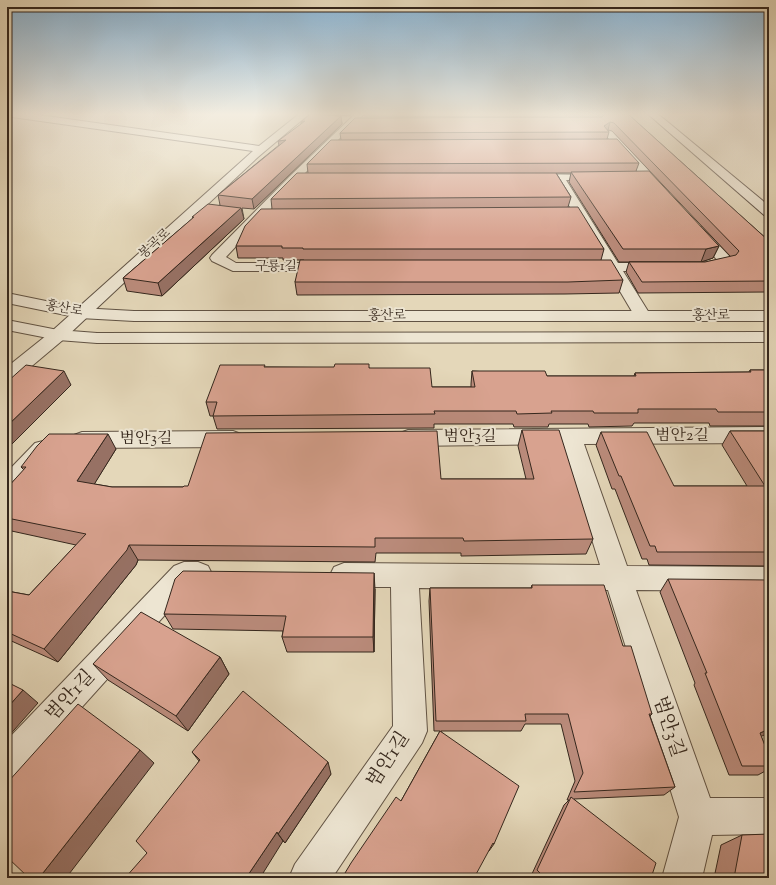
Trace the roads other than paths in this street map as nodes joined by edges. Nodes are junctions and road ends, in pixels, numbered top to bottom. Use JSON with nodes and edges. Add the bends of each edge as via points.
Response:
{"nodes":[{"id":1,"x":253,"y":155,"type":"edge"},
{"id":2,"x":317,"y":155,"type":"edge"},
{"id":3,"x":629,"y":155,"type":"edge"},
{"id":4,"x":701,"y":155,"type":"edge"},
{"id":5,"x":518,"y":177,"type":"edge"},
{"id":6,"x":558,"y":177,"type":"junction"},
{"id":7,"x":610,"y":177,"type":"edge"},
{"id":8,"x":633,"y":177,"type":"edge"},
{"id":9,"x":648,"y":177,"type":"junction"},
{"id":10,"x":294,"y":178,"type":"junction"},
{"id":11,"x":310,"y":178,"type":"edge"},
{"id":12,"x":669,"y":199,"type":"edge"},
{"id":13,"x":195,"y":208,"type":"junction"},
{"id":14,"x":209,"y":209,"type":"edge"},
{"id":15,"x":769,"y":212,"type":"edge"},
{"id":16,"x":565,"y":213,"type":"edge"},
{"id":17,"x":581,"y":213,"type":"junction"},
{"id":18,"x":245,"y":214,"type":"dead end"},
{"id":19,"x":260,"y":215,"type":"junction"},
{"id":20,"x":275,"y":215,"type":"edge"},
{"id":21,"x":690,"y":222,"type":"edge"},
{"id":22,"x":707,"y":265,"type":"edge"},
{"id":23,"x":344,"y":267,"type":"edge"},
{"id":24,"x":574,"y":267,"type":"edge"},
{"id":25,"x":613,"y":267,"type":"junction"},
{"id":26,"x":672,"y":267,"type":"edge"},
{"id":27,"x":7,"y":298,"type":"edge"},
{"id":28,"x":80,"y":313,"type":"junction"},
{"id":29,"x":643,"y":316,"type":"junction"},
{"id":30,"x":769,"y":316,"type":"edge"},
{"id":31,"x":7,"y":325,"type":"edge"},
{"id":32,"x":58,"y":335,"type":"junction"},
{"id":33,"x":769,"y":337,"type":"edge"},
{"id":34,"x":7,"y":377,"type":"edge"},
{"id":35,"x":769,"y":435,"type":"edge"},
{"id":36,"x":571,"y":437,"type":"junction"},
{"id":37,"x":388,"y":438,"type":"edge"},
{"id":38,"x":252,"y":439,"type":"edge"},
{"id":39,"x":7,"y":487,"type":"edge"},
{"id":40,"x":224,"y":574,"type":"edge"},
{"id":41,"x":318,"y":575,"type":"edge"},
{"id":42,"x":405,"y":576,"type":"junction"},
{"id":43,"x":618,"y":577,"type":"junction"},
{"id":44,"x":769,"y":579,"type":"edge"},
{"id":45,"x":7,"y":765,"type":"edge"},
{"id":46,"x":769,"y":816,"type":"edge"},
{"id":47,"x":698,"y":817,"type":"junction"},
{"id":48,"x":309,"y":878,"type":"edge"},
{"id":49,"x":682,"y":878,"type":"edge"}],
"edges":[{"from":1,"to":13,"type":"street","name":"봉곡로"},
{"from":2,"to":10,"type":"street","name":"구룡1길"},
{"from":3,"to":9,"type":"street"},
{"from":4,"to":15,"type":"street"},
{"from":5,"to":6,"type":"street"},
{"from":6,"to":7,"type":"street"},
{"from":6,"to":17,"type":"street"},
{"from":8,"to":9,"type":"street"},
{"from":9,"to":12,"type":"street"},
{"from":10,"to":11,"type":"street"},
{"from":10,"to":19,"type":"street","name":"구룡1길"},
{"from":13,"to":14,"type":"street"},
{"from":13,"to":28,"type":"street","name":"봉곡로"},
{"from":16,"to":17,"type":"street"},
{"from":17,"to":25,"type":"street"},
{"from":18,"to":19,"type":"street"},
{"from":19,"to":20,"type":"street"},
{"from":19,"to":23,"type":"street","name":"구룡1길","via":[[217,258],[233,267]]},
{"from":21,"to":22,"type":"street","via":[[726,262]]},
{"from":24,"to":25,"type":"street"},
{"from":25,"to":26,"type":"street"},
{"from":25,"to":29,"type":"street"},
{"from":27,"to":28,"type":"street","name":"홍산로"},
{"from":28,"to":29,"type":"street","name":"홍산로","via":[[173,317]]},
{"from":28,"to":32,"type":"street","name":"봉곡로"},
{"from":29,"to":30,"type":"street","name":"홍산로"},
{"from":31,"to":32,"type":"street","name":"홍산로"},
{"from":32,"to":33,"type":"street","name":"홍산로","via":[[97,338]]},
{"from":32,"to":34,"type":"street","name":"봉곡로"},
{"from":35,"to":36,"type":"street","name":"범안2길"},
{"from":36,"to":37,"type":"street","name":"범안3길"},
{"from":36,"to":43,"type":"street","name":"범안3길"},
{"from":38,"to":39,"type":"street","name":"범안3길","via":[[52,440]]},
{"from":40,"to":45,"type":"street","name":"범안1길","via":[[184,574]]},
{"from":41,"to":42,"type":"street"},
{"from":42,"to":43,"type":"street"},
{"from":42,"to":48,"type":"street","name":"범안1길","via":[[410,731]]},
{"from":43,"to":44,"type":"street"},
{"from":43,"to":47,"type":"street","name":"범안3길"},
{"from":46,"to":47,"type":"street"},
{"from":47,"to":49,"type":"street"}]}
